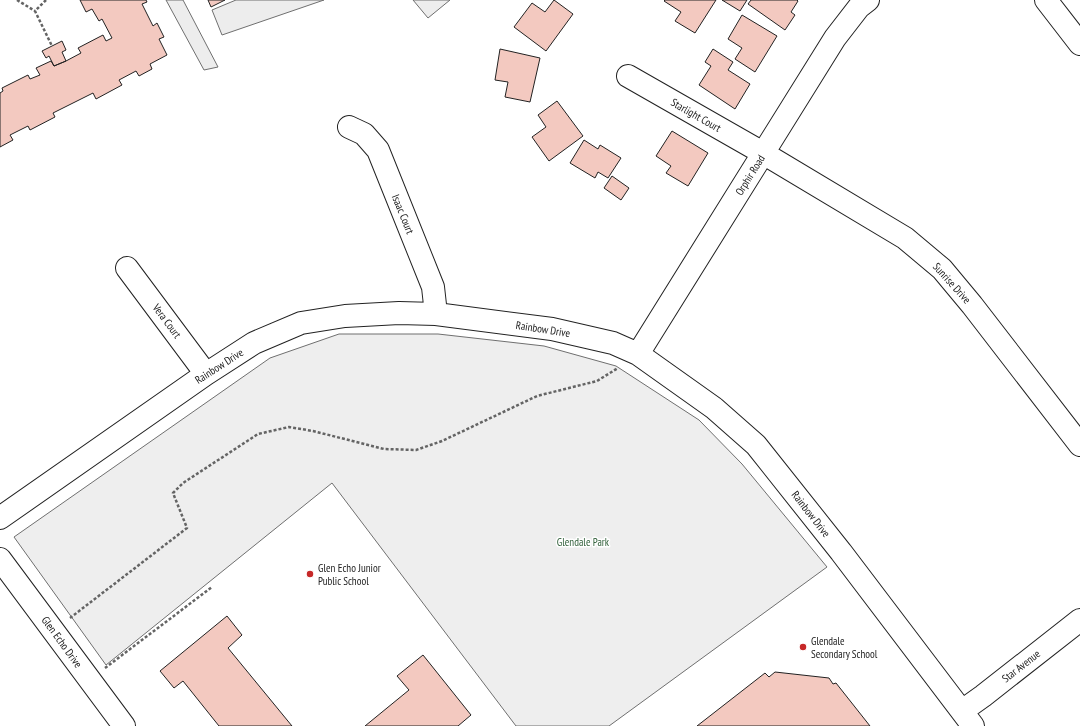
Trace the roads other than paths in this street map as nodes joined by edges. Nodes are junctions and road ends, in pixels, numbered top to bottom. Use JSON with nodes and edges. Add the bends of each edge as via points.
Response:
{"nodes":[{"id":1,"x":868,"y":0,"type":"edge"},
{"id":2,"x":1046,"y":0,"type":"edge"},
{"id":3,"x":1080,"y":44,"type":"edge"},
{"id":4,"x":628,"y":76,"type":"dead end"},
{"id":5,"x":349,"y":127,"type":"dead end"},
{"id":6,"x":763,"y":153,"type":"junction"},
{"id":7,"x":127,"y":268,"type":"dead end"},
{"id":8,"x":436,"y":314,"type":"junction"},
{"id":9,"x":638,"y":354,"type":"junction"},
{"id":10,"x":206,"y":374,"type":"junction"},
{"id":11,"x":1080,"y":445,"type":"edge"},
{"id":12,"x":1,"y":514,"type":"edge"},
{"id":13,"x":0,"y":559,"type":"edge"},
{"id":14,"x":1080,"y":620,"type":"edge"},
{"id":15,"x":967,"y":719,"type":"edge"},
{"id":16,"x":121,"y":725,"type":"edge"}],
"edges":[{"from":1,"to":6,"type":"street","name":"Orphir Road","via":[[859,7],[835,38]]},
{"from":2,"to":3,"type":"street"},
{"from":4,"to":6,"type":"street","name":"Starlight Court"},
{"from":5,"to":8,"type":"street","name":"Isaac Court","via":[[364,134],[378,150],[433,287]]},
{"from":6,"to":9,"type":"street","name":"Orphir Road"},
{"from":6,"to":11,"type":"street","name":"Sunrise Drive","via":[[905,238],[942,269]]},
{"from":7,"to":10,"type":"street","name":"Vera Court"},
{"from":8,"to":9,"type":"street","name":"Rainbow Drive","via":[[552,329],[613,343]]},
{"from":8,"to":10,"type":"street","name":"Rainbow Drive","via":[[346,316],[302,323],[254,343]]},
{"from":9,"to":15,"type":"street","name":"Rainbow Drive","via":[[714,408],[756,445]]},
{"from":10,"to":12,"type":"street","name":"Rainbow Drive"},
{"from":13,"to":16,"type":"street","name":"Glen Echo Drive"},
{"from":14,"to":15,"type":"street","name":"Star Avenue","via":[[983,696]]}]}
